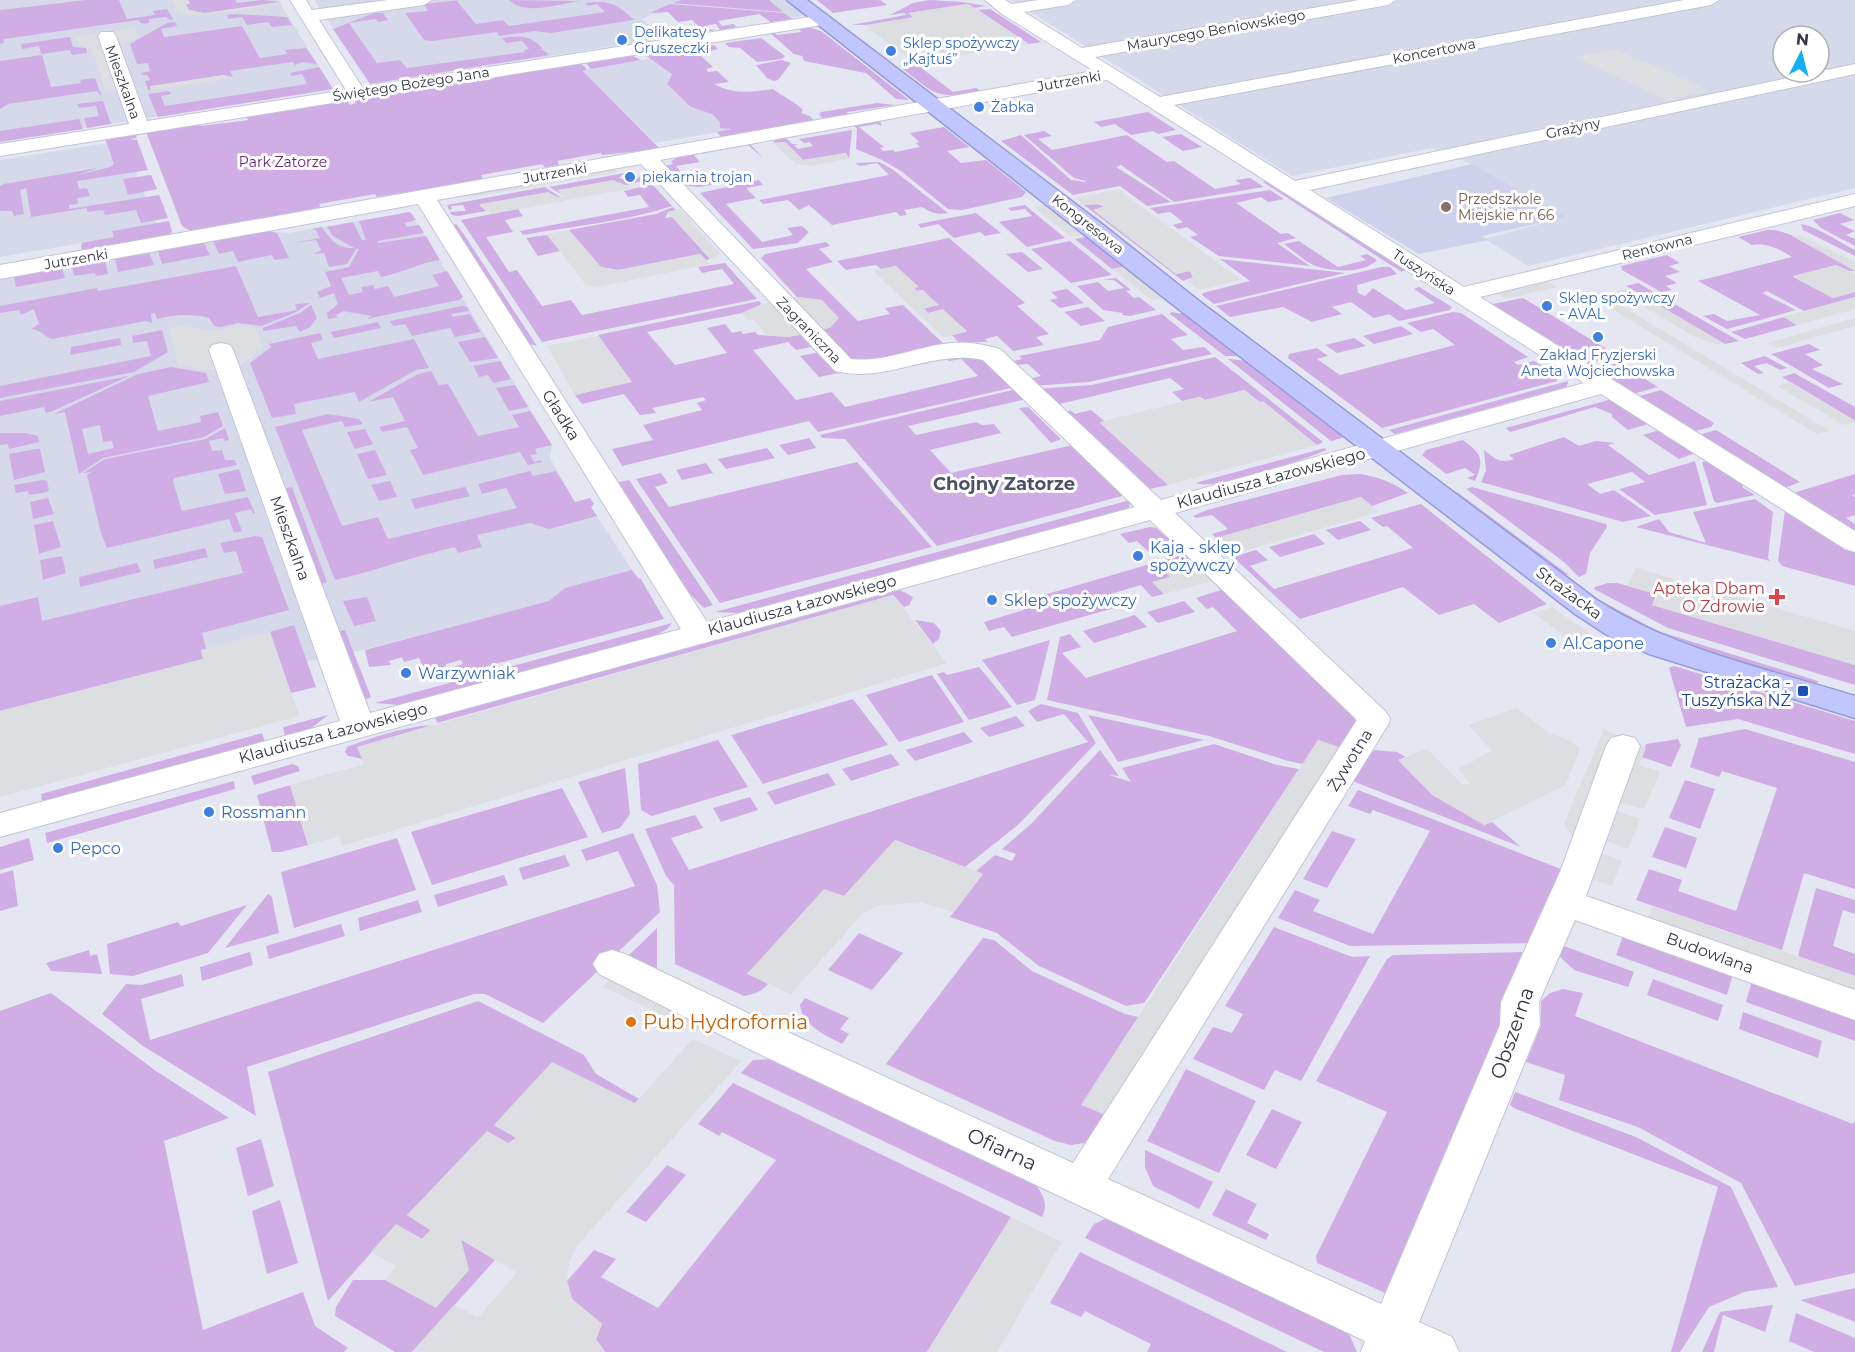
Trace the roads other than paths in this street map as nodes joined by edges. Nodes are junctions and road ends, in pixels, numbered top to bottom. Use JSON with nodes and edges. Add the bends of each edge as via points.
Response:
{"nodes":[{"id":1,"x":297,"y":0,"type":"edge"},
{"id":2,"x":424,"y":0,"type":"edge"},
{"id":3,"x":796,"y":0,"type":"edge"},
{"id":4,"x":1068,"y":0,"type":"edge"},
{"id":5,"x":1388,"y":0,"type":"edge"},
{"id":6,"x":1711,"y":0,"type":"edge"},
{"id":7,"x":1001,"y":5,"type":"edge"},
{"id":8,"x":308,"y":16,"type":"junction"},
{"id":9,"x":822,"y":20,"type":"junction"},
{"id":10,"x":107,"y":36,"type":"dead end"},
{"id":11,"x":1079,"y":54,"type":"junction"},
{"id":12,"x":1855,"y":69,"type":"edge"},
{"id":13,"x":1110,"y":74,"type":"junction"},
{"id":14,"x":357,"y":93,"type":"junction"},
{"id":15,"x":1156,"y":103,"type":"junction"},
{"id":16,"x":933,"y":106,"type":"junction"},
{"id":17,"x":140,"y":128,"type":"junction"},
{"id":18,"x":0,"y":150,"type":"edge"},
{"id":19,"x":646,"y":157,"type":"junction"},
{"id":20,"x":1292,"y":188,"type":"junction"},
{"id":21,"x":424,"y":197,"type":"junction"},
{"id":22,"x":1855,"y":200,"type":"edge"},
{"id":23,"x":0,"y":272,"type":"edge"},
{"id":24,"x":1459,"y":295,"type":"junction"},
{"id":25,"x":221,"y":350,"type":"dead end"},
{"id":26,"x":1017,"y":380,"type":"joint"},
{"id":27,"x":1604,"y":385,"type":"junction"},
{"id":28,"x":1379,"y":449,"type":"junction"},
{"id":29,"x":1155,"y":509,"type":"junction"},
{"id":30,"x":1855,"y":543,"type":"edge"},
{"id":31,"x":699,"y":634,"type":"junction"},
{"id":32,"x":1855,"y":707,"type":"edge"},
{"id":33,"x":358,"y":726,"type":"junction"},
{"id":34,"x":1623,"y":746,"type":"dead end"},
{"id":35,"x":0,"y":825,"type":"edge"},
{"id":36,"x":1565,"y":902,"type":"junction"},
{"id":37,"x":612,"y":964,"type":"dead end"},
{"id":38,"x":1855,"y":1005,"type":"edge"},
{"id":39,"x":1081,"y":1186,"type":"junction"},
{"id":40,"x":1388,"y":1342,"type":"edge"},
{"id":41,"x":1436,"y":1352,"type":"edge"}],
"edges":[{"from":1,"to":8,"type":"street"},
{"from":2,"to":8,"type":"street"},
{"from":3,"to":9,"type":"street","name":"Kongresowa"},
{"from":4,"to":7,"type":"street"},
{"from":5,"to":11,"type":"street","name":"Maurycego Beniowskiego"},
{"from":6,"to":15,"type":"street","name":"Koncertowa"},
{"from":7,"to":11,"type":"street","name":"Tuszyńska"},
{"from":8,"to":14,"type":"street"},
{"from":9,"to":14,"type":"street","name":"Świętego Bożego Jana"},
{"from":9,"to":16,"type":"street","name":"Kongresowa"},
{"from":10,"to":17,"type":"street","name":"Mieszkalna"},
{"from":11,"to":13,"type":"street","name":"Tuszyńska"},
{"from":12,"to":20,"type":"street","name":"Grażyny"},
{"from":13,"to":15,"type":"street","name":"Tuszyńska"},
{"from":13,"to":16,"type":"street","name":"Jutrzenki"},
{"from":14,"to":17,"type":"street","name":"Świętego Bożego Jana"},
{"from":15,"to":20,"type":"street","name":"Tuszyńska"},
{"from":16,"to":19,"type":"street","name":"Jutrzenki"},
{"from":16,"to":28,"type":"street","name":"Kongresowa"},
{"from":17,"to":18,"type":"street","name":"Świętego Bożego Jana"},
{"from":19,"to":21,"type":"street","name":"Jutrzenki"},
{"from":19,"to":26,"type":"street","name":"Zagraniczna","via":[[844,366],[864,368],[964,348],[991,354]]},
{"from":20,"to":24,"type":"street","name":"Tuszyńska"},
{"from":21,"to":23,"type":"street","name":"Jutrzenki"},
{"from":21,"to":31,"type":"street","name":"Gładka"},
{"from":22,"to":24,"type":"street","name":"Rentowna"},
{"from":24,"to":27,"type":"street","name":"Tuszyńska"},
{"from":25,"to":33,"type":"street","name":"Mieszkalna"},
{"from":26,"to":29,"type":"street","name":"Żywotna"},
{"from":27,"to":28,"type":"street","name":"Klaudiusza Łazowskiego"},
{"from":27,"to":30,"type":"street","name":"Tuszyńska"},
{"from":28,"to":29,"type":"street","name":"Klaudiusza Łazowskiego"},
{"from":28,"to":32,"type":"street","name":"Strażacka","via":[[1618,628],[1660,647]]},
{"from":29,"to":31,"type":"street","name":"Klaudiusza Łazowskiego"},
{"from":29,"to":39,"type":"street","name":"Żywotna","via":[[1374,718]]},
{"from":31,"to":33,"type":"street","name":"Klaudiusza Łazowskiego"},
{"from":33,"to":35,"type":"street","name":"Klaudiusza Łazowskiego"},
{"from":34,"to":36,"type":"street","name":"Obszerna"},
{"from":36,"to":38,"type":"street","name":"Budowlana"},
{"from":36,"to":40,"type":"street","name":"Obszerna","via":[[1520,1002],[1520,1025]]},
{"from":37,"to":39,"type":"street","name":"Ofiarna"},
{"from":39,"to":40,"type":"street","name":"Ofiarna"},
{"from":40,"to":41,"type":"street","name":"Ofiarna"}]}
